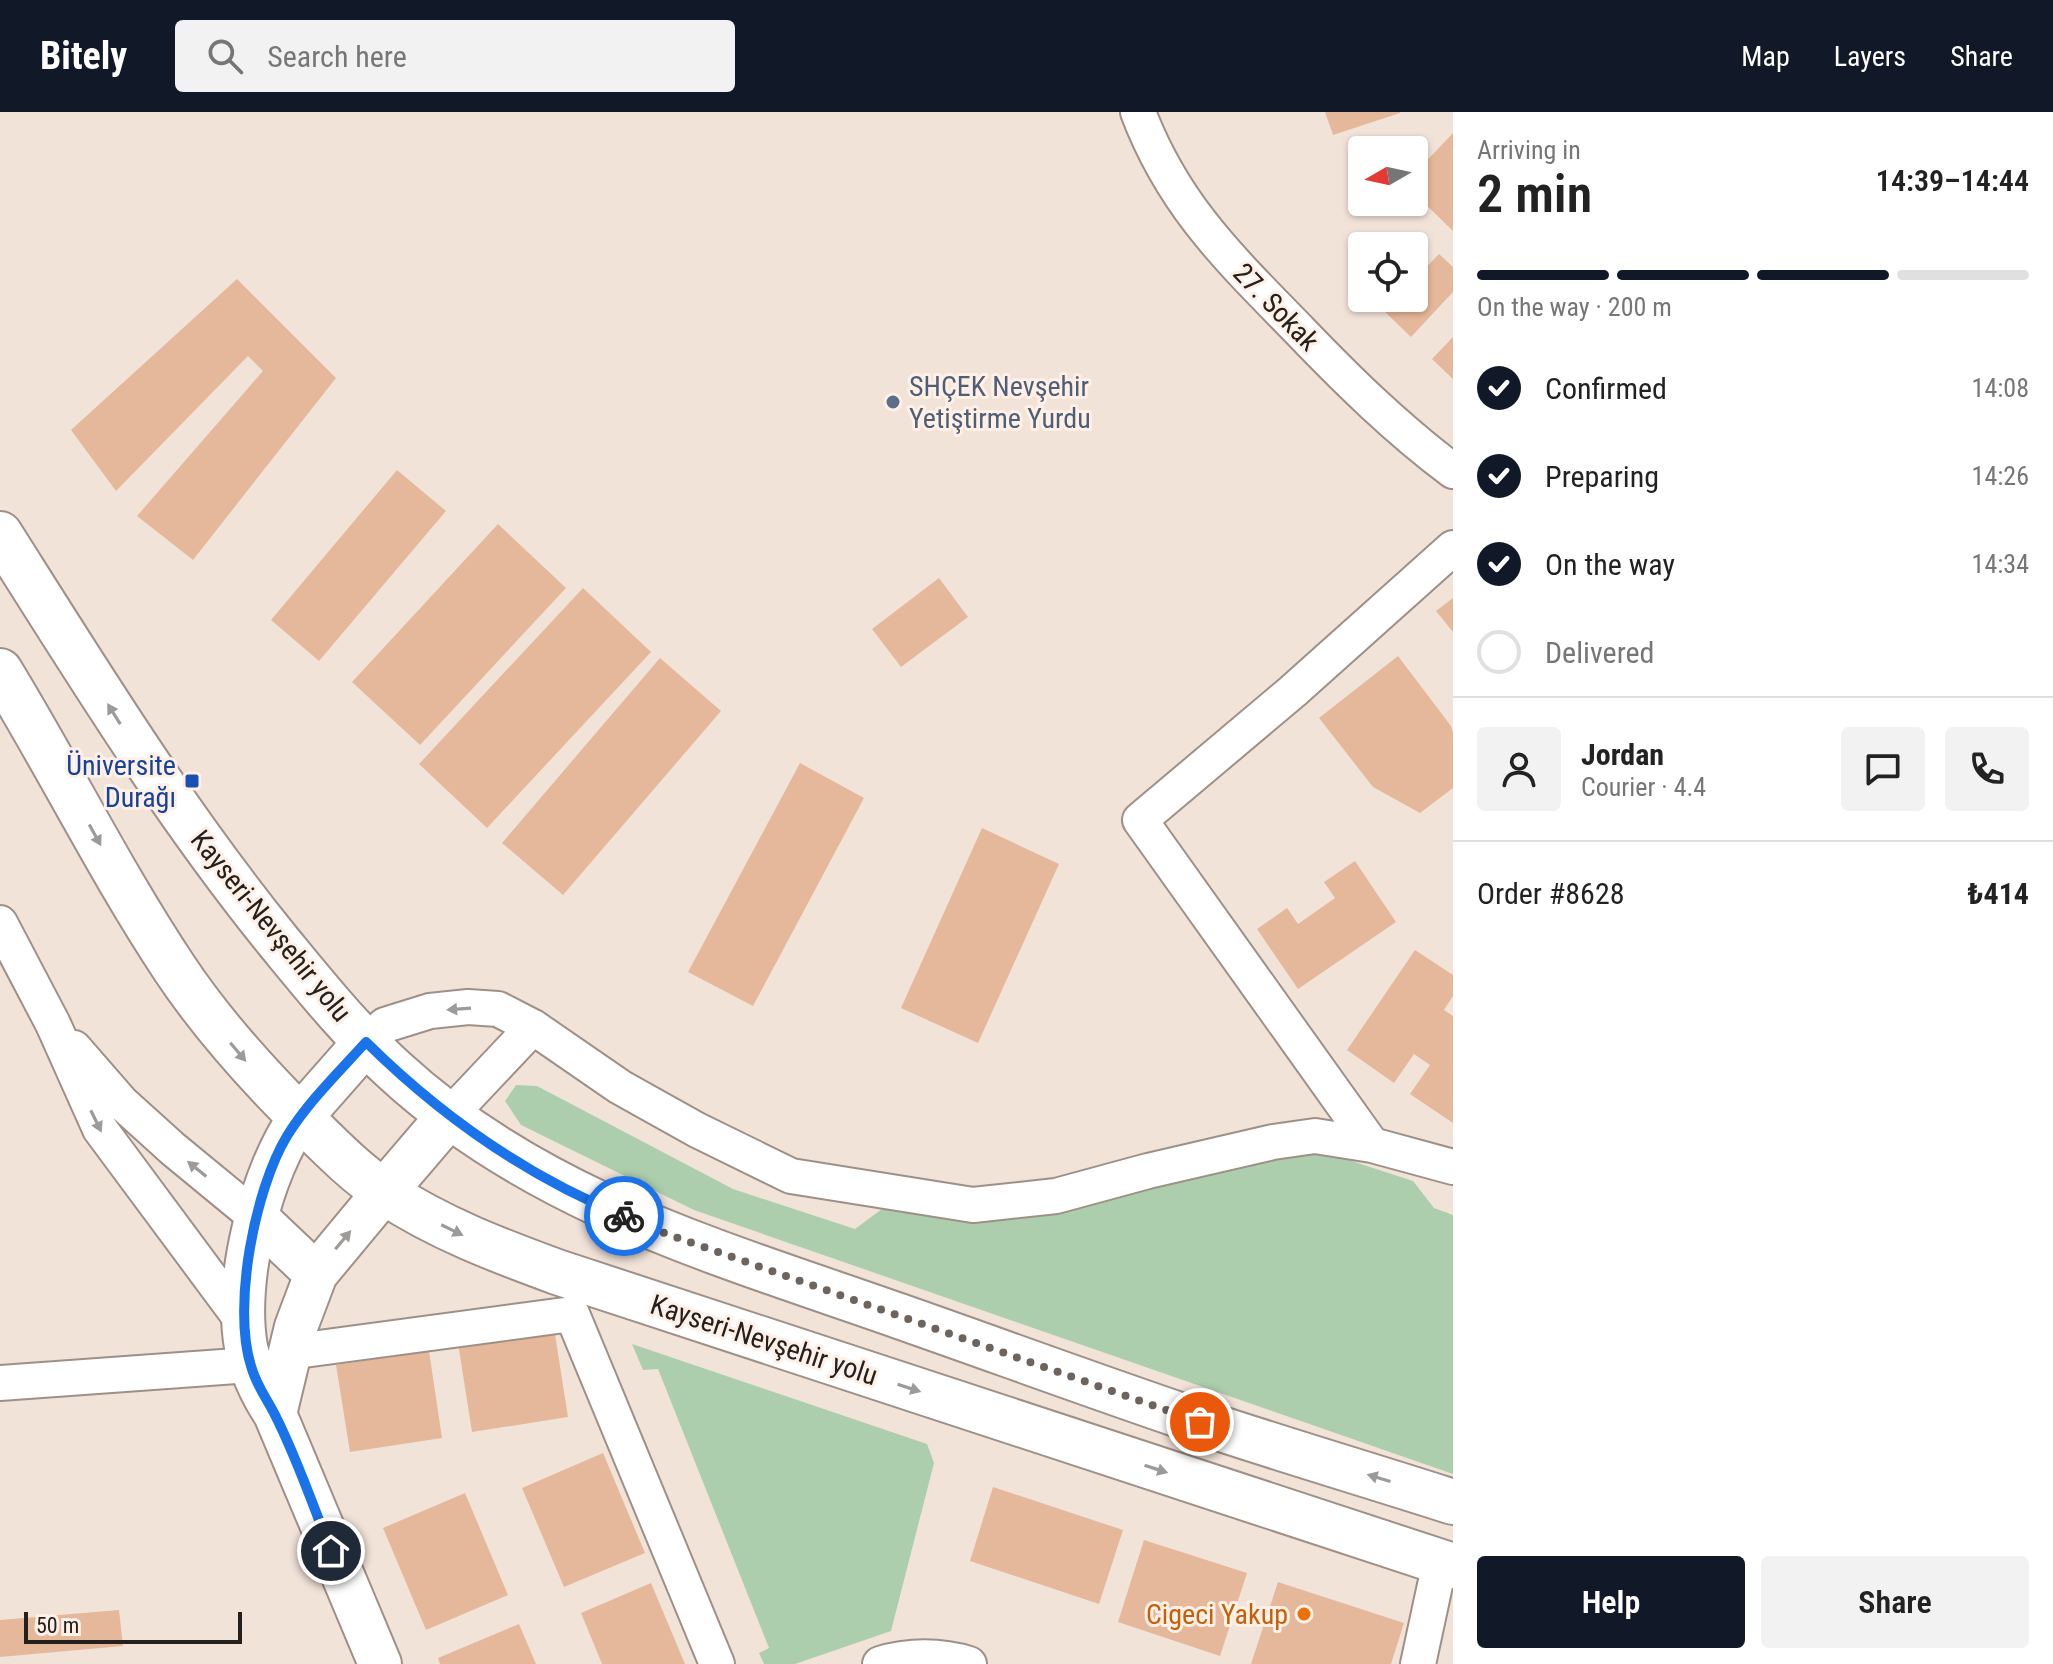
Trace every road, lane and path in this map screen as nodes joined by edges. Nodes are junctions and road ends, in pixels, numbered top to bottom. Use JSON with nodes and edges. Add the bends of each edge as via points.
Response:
{"nodes":[{"id":1,"x":1138,"y":112,"type":"edge"},
{"id":2,"x":1453,"y":471,"type":"edge"},
{"id":3,"x":0,"y":534,"type":"edge"},
{"id":4,"x":1453,"y":548,"type":"edge"},
{"id":5,"x":0,"y":671,"type":"edge"},
{"id":6,"x":0,"y":923,"type":"edge"},
{"id":7,"x":53,"y":1024,"type":"junction"},
{"id":8,"x":533,"y":1027,"type":"junction"},
{"id":9,"x":366,"y":1042,"type":"junction"},
{"id":10,"x":449,"y":1116,"type":"junction"},
{"id":11,"x":300,"y":1117,"type":"junction"},
{"id":12,"x":1372,"y":1145,"type":"junction"},
{"id":13,"x":1453,"y":1167,"type":"edge"},
{"id":14,"x":384,"y":1192,"type":"junction"},
{"id":15,"x":258,"y":1219,"type":"junction"},
{"id":16,"x":316,"y":1274,"type":"junction"},
{"id":17,"x":244,"y":1323,"type":"junction"},
{"id":18,"x":270,"y":1359,"type":"junction"},
{"id":19,"x":0,"y":1383,"type":"edge"},
{"id":20,"x":1453,"y":1502,"type":"edge"},
{"id":21,"x":1446,"y":1564,"type":"edge"},
{"id":22,"x":380,"y":1664,"type":"edge"},
{"id":23,"x":717,"y":1664,"type":"edge"},
{"id":24,"x":880,"y":1664,"type":"edge"},
{"id":25,"x":969,"y":1664,"type":"edge"},
{"id":26,"x":1418,"y":1664,"type":"edge"}],
"edges":[{"from":1,"to":2,"type":"street","name":"27. Sokak","via":[[1171,181],[1217,246],[1350,383]]},
{"from":9,"to":3,"type":"highway","name":"Kayseri-Nevşehir yolu","one_way":true,"via":[[195,832]]},
{"from":4,"to":12,"type":"street","via":[[1140,820]]},
{"from":5,"to":11,"type":"highway","name":"Kayseri-Nevşehir yolu","one_way":true,"via":[[176,970],[241,1056]]},
{"from":6,"to":7,"type":"street"},
{"from":15,"to":7,"type":"street","one_way":true,"via":[[121,1102]]},
{"from":7,"to":17,"type":"street","one_way":true,"via":[[100,1129]]},
{"from":8,"to":9,"type":"street","one_way":true,"via":[[498,1009],[468,1007],[430,1011],[385,1025]]},
{"from":8,"to":10,"type":"street"},
{"from":8,"to":12,"type":"street","via":[[620,1087],[791,1176],[973,1205],[1056,1196],[1273,1142],[1315,1136]]},
{"from":9,"to":10,"type":"highway","name":"Kayseri-Nevşehir yolu"},
{"from":9,"to":11,"type":"highway"},
{"from":10,"to":14,"type":"highway"},
{"from":20,"to":10,"type":"highway","name":"Kayseri-Nevşehir yolu","one_way":true,"via":[[1200,1422],[667,1234],[524,1167]]},
{"from":11,"to":14,"type":"highway","name":"Kayseri-Nevşehir yolu"},
{"from":11,"to":15,"type":"street","via":[[270,1172]]},
{"from":12,"to":13,"type":"street"},
{"from":16,"to":14,"type":"street","one_way":true},
{"from":14,"to":21,"type":"highway","name":"Kayseri-Nevşehir yolu","one_way":true,"via":[[458,1234],[557,1272]]},
{"from":15,"to":16,"type":"street"},
{"from":15,"to":17,"type":"street","via":[[246,1276]]},
{"from":16,"to":18,"type":"street"},
{"from":17,"to":18,"type":"street"},
{"from":18,"to":19,"type":"street"},
{"from":18,"to":22,"type":"street","via":[[261,1391]]},
{"from":18,"to":23,"type":"street","via":[[572,1314]]},
{"from":21,"to":26,"type":"street"},
{"from":24,"to":25,"type":"street","via":[[945,1657]]}]}
